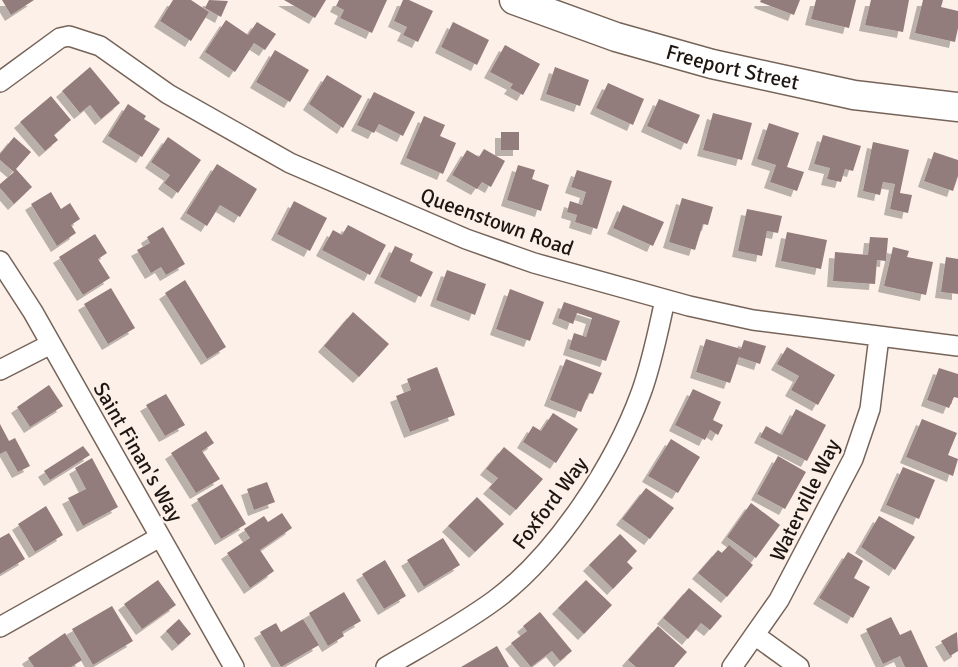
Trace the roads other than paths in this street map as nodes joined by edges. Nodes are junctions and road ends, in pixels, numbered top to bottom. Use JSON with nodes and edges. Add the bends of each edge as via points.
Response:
{"nodes":[{"id":1,"x":514,"y":0,"type":"edge"},
{"id":2,"x":0,"y":82,"type":"edge"},
{"id":3,"x":958,"y":107,"type":"edge"},
{"id":4,"x":0,"y":261,"type":"edge"},
{"id":5,"x":665,"y":300,"type":"junction"},
{"id":6,"x":879,"y":337,"type":"junction"},
{"id":7,"x":51,"y":344,"type":"junction"},
{"id":8,"x":958,"y":346,"type":"edge"},
{"id":9,"x":0,"y":370,"type":"edge"},
{"id":10,"x":160,"y":537,"type":"junction"},
{"id":11,"x":0,"y":626,"type":"edge"},
{"id":12,"x":756,"y":636,"type":"junction"},
{"id":13,"x":234,"y":667,"type":"edge"},
{"id":14,"x":386,"y":667,"type":"edge"},
{"id":15,"x":732,"y":667,"type":"edge"},
{"id":16,"x":799,"y":667,"type":"edge"}],
"edges":[{"from":1,"to":3,"type":"main road","name":"Freeport Street","via":[[617,37],[712,64],[854,95]]},
{"from":2,"to":5,"type":"street","name":"Queenstown Road","via":[[60,38],[69,36],[100,46],[168,94],[268,153],[380,204],[534,263]]},
{"from":4,"to":7,"type":"street","name":"Saint Finan's Way"},
{"from":5,"to":6,"type":"street","name":"Queenstown Road","via":[[753,320]]},
{"from":5,"to":14,"type":"street","name":"Foxford Way","via":[[647,375],[622,438],[558,536],[494,600]]},
{"from":6,"to":8,"type":"street","name":"Queenstown Road"},
{"from":6,"to":12,"type":"street","name":"Waterville Way","via":[[870,409],[853,459]]},
{"from":7,"to":9,"type":"street"},
{"from":7,"to":10,"type":"street","name":"Saint Finan's Way"},
{"from":10,"to":11,"type":"street"},
{"from":10,"to":13,"type":"street","name":"Saint Finan's Way"},
{"from":12,"to":15,"type":"street","name":"Waterville Way"},
{"from":12,"to":16,"type":"street"}]}
